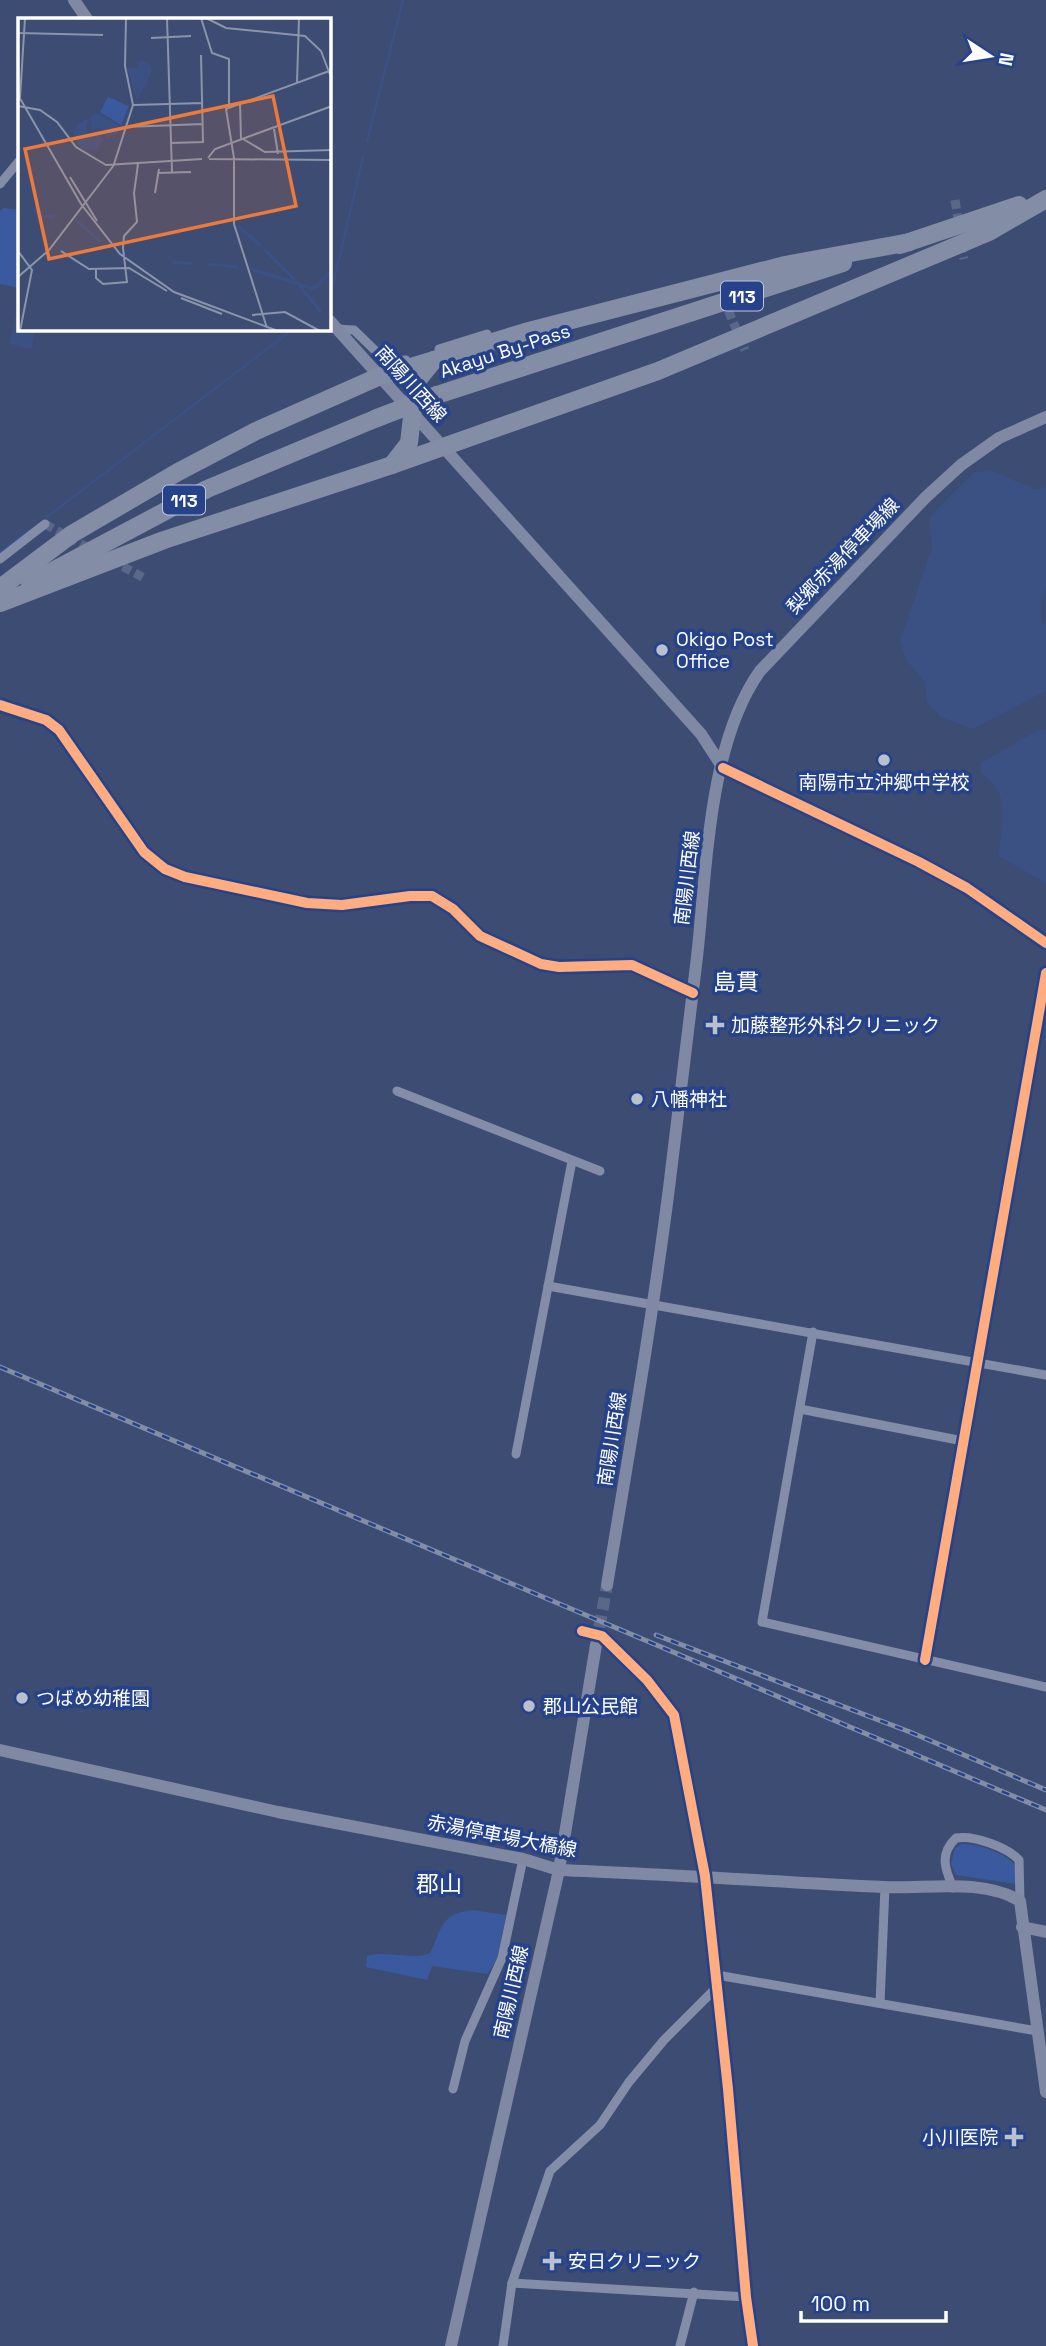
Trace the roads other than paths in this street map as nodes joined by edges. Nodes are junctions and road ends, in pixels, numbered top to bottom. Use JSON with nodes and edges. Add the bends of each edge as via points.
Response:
{"nodes":[{"id":1,"x":74,"y":0,"type":"edge"},
{"id":2,"x":86,"y":18,"type":"edge"},
{"id":3,"x":18,"y":162,"type":"edge"},
{"id":4,"x":0,"y":184,"type":"edge"},
{"id":5,"x":1046,"y":198,"type":"edge"},
{"id":6,"x":910,"y":242,"type":"junction"},
{"id":7,"x":333,"y":324,"type":"edge"},
{"id":8,"x":487,"y":334,"type":"dead end"},
{"id":9,"x":435,"y":359,"type":"junction"},
{"id":10,"x":378,"y":377,"type":"junction"},
{"id":11,"x":410,"y":411,"type":"junction"},
{"id":12,"x":1046,"y":417,"type":"edge"},
{"id":13,"x":443,"y":448,"type":"junction"},
{"id":14,"x":393,"y":465,"type":"junction"},
{"id":15,"x":45,"y":524,"type":"dead end"},
{"id":16,"x":0,"y":559,"type":"edge"},
{"id":17,"x":0,"y":588,"type":"edge"},
{"id":18,"x":0,"y":602,"type":"edge"},
{"id":19,"x":0,"y":705,"type":"edge"},
{"id":20,"x":723,"y":768,"type":"junction"},
{"id":21,"x":1046,"y":943,"type":"edge"},
{"id":22,"x":1046,"y":974,"type":"edge"},
{"id":23,"x":693,"y":993,"type":"junction"},
{"id":24,"x":397,"y":1091,"type":"dead end"},
{"id":25,"x":572,"y":1161,"type":"junction"},
{"id":26,"x":600,"y":1171,"type":"dead end"},
{"id":27,"x":548,"y":1286,"type":"junction"},
{"id":28,"x":654,"y":1304,"type":"junction"},
{"id":29,"x":813,"y":1332,"type":"junction"},
{"id":30,"x":978,"y":1362,"type":"junction"},
{"id":31,"x":1046,"y":1375,"type":"edge"},
{"id":32,"x":800,"y":1409,"type":"junction"},
{"id":33,"x":963,"y":1441,"type":"junction"},
{"id":34,"x":516,"y":1454,"type":"dead end"},
{"id":35,"x":607,"y":1585,"type":"tunnel mouth"},
{"id":36,"x":582,"y":1631,"type":"dead end"},
{"id":37,"x":596,"y":1645,"type":"tunnel mouth"},
{"id":38,"x":925,"y":1660,"type":"junction"},
{"id":39,"x":1046,"y":1686,"type":"edge"},
{"id":40,"x":0,"y":1749,"type":"edge"},
{"id":41,"x":523,"y":1860,"type":"junction"},
{"id":42,"x":559,"y":1870,"type":"junction"},
{"id":43,"x":705,"y":1876,"type":"junction"},
{"id":44,"x":886,"y":1887,"type":"junction"},
{"id":45,"x":953,"y":1888,"type":"junction"},
{"id":46,"x":1020,"y":1901,"type":"junction"},
{"id":47,"x":1022,"y":1927,"type":"junction"},
{"id":48,"x":1046,"y":1932,"type":"edge"},
{"id":49,"x":717,"y":1975,"type":"junction"},
{"id":50,"x":717,"y":1987,"type":"junction"},
{"id":51,"x":880,"y":2003,"type":"junction"},
{"id":52,"x":1037,"y":2031,"type":"junction"},
{"id":53,"x":453,"y":2089,"type":"dead end"},
{"id":54,"x":1046,"y":2092,"type":"edge"},
{"id":55,"x":512,"y":2283,"type":"junction"},
{"id":56,"x":694,"y":2292,"type":"junction"},
{"id":57,"x":746,"y":2297,"type":"junction"},
{"id":58,"x":451,"y":2346,"type":"edge"},
{"id":59,"x":503,"y":2346,"type":"edge"},
{"id":60,"x":680,"y":2346,"type":"edge"},
{"id":61,"x":753,"y":2346,"type":"edge"}],
"edges":[{"from":1,"to":2,"type":"main road"},
{"from":3,"to":4,"type":"street"},
{"from":5,"to":6,"type":"highway","name":"Akayu By-Pass","number":"113"},
{"from":5,"to":13,"type":"highway","via":[[989,232],[658,371]]},
{"from":6,"to":9,"type":"highway","via":[[785,265]]},
{"from":6,"to":18,"type":"highway","name":"Akayu By-Pass","number":"113","bridge":true,"via":[[377,418],[207,489],[102,542]]},
{"from":7,"to":8,"type":"street","via":[[354,330],[387,362]]},
{"from":7,"to":10,"type":"main road","name":"南陽川西線"},
{"from":9,"to":10,"type":"highway"},
{"from":9,"to":11,"type":"highway","via":[[416,382]]},
{"from":10,"to":11,"type":"main road","name":"南陽川西線"},
{"from":10,"to":17,"type":"highway","via":[[256,431],[178,472],[72,534]]},
{"from":11,"to":13,"type":"main road","name":"南陽川西線"},
{"from":11,"to":14,"type":"highway","via":[[409,443]]},
{"from":12,"to":20,"type":"main road","name":"梨郷赤湯停車場線","via":[[999,438],[961,465],[760,671],[739,703],[725,742]]},
{"from":13,"to":14,"type":"highway"},
{"from":13,"to":20,"type":"main road","name":"南陽川西線","via":[[701,734]]},
{"from":14,"to":18,"type":"highway","via":[[164,540]]},
{"from":15,"to":16,"type":"street"},
{"from":19,"to":23,"type":"street","via":[[46,720],[59,730],[144,852],[165,869],[315,904],[432,897],[453,909],[480,936],[541,964],[632,965]]},
{"from":20,"to":21,"type":"street","via":[[955,882]]},
{"from":20,"to":23,"type":"main road","name":"南陽川西線"},
{"from":22,"to":30,"type":"street"},
{"from":23,"to":28,"type":"main road","name":"南陽川西線"},
{"from":24,"to":25,"type":"street"},
{"from":25,"to":26,"type":"street"},
{"from":25,"to":27,"type":"street"},
{"from":27,"to":28,"type":"street"},
{"from":27,"to":34,"type":"street"},
{"from":28,"to":29,"type":"street"},
{"from":28,"to":35,"type":"main road","name":"南陽川西線"},
{"from":29,"to":30,"type":"street"},
{"from":29,"to":32,"type":"street"},
{"from":30,"to":31,"type":"street"},
{"from":30,"to":33,"type":"street"},
{"from":32,"to":33,"type":"street"},
{"from":32,"to":38,"type":"street","via":[[762,1622]]},
{"from":33,"to":38,"type":"street"},
{"from":36,"to":43,"type":"street","via":[[602,1636],[674,1714]]},
{"from":37,"to":42,"type":"main road","name":"南陽川西線"},
{"from":38,"to":39,"type":"street"},
{"from":40,"to":41,"type":"main road","name":"赤湯停車場大橋線","via":[[278,1812]]},
{"from":41,"to":42,"type":"main road","name":"赤湯停車場大橋線"},
{"from":41,"to":53,"type":"street","via":[[502,1958],[465,2041]]},
{"from":42,"to":43,"type":"main road","name":"赤湯停車場大橋線"},
{"from":42,"to":58,"type":"main road","name":"南陽川西線"},
{"from":43,"to":44,"type":"main road","name":"赤湯停車場大橋線"},
{"from":43,"to":49,"type":"street"},
{"from":44,"to":45,"type":"main road","name":"赤湯停車場大橋線"},
{"from":44,"to":51,"type":"street"},
{"from":45,"to":46,"type":"main road","name":"赤湯停車場大橋線","via":[[990,1890]]},
{"from":45,"to":46,"type":"street","via":[[944,1866],[945,1851],[956,1838],[970,1837],[1019,1860]]},
{"from":46,"to":47,"type":"main road"},
{"from":47,"to":48,"type":"main road"},
{"from":47,"to":52,"type":"main road"},
{"from":49,"to":50,"type":"street"},
{"from":49,"to":51,"type":"street"},
{"from":50,"to":55,"type":"street","via":[[638,2071],[600,2125],[550,2171]]},
{"from":50,"to":57,"type":"street"},
{"from":51,"to":52,"type":"street"},
{"from":52,"to":54,"type":"main road"},
{"from":55,"to":56,"type":"street"},
{"from":55,"to":59,"type":"street"},
{"from":56,"to":57,"type":"street"},
{"from":56,"to":60,"type":"street"},
{"from":57,"to":61,"type":"street"}]}
